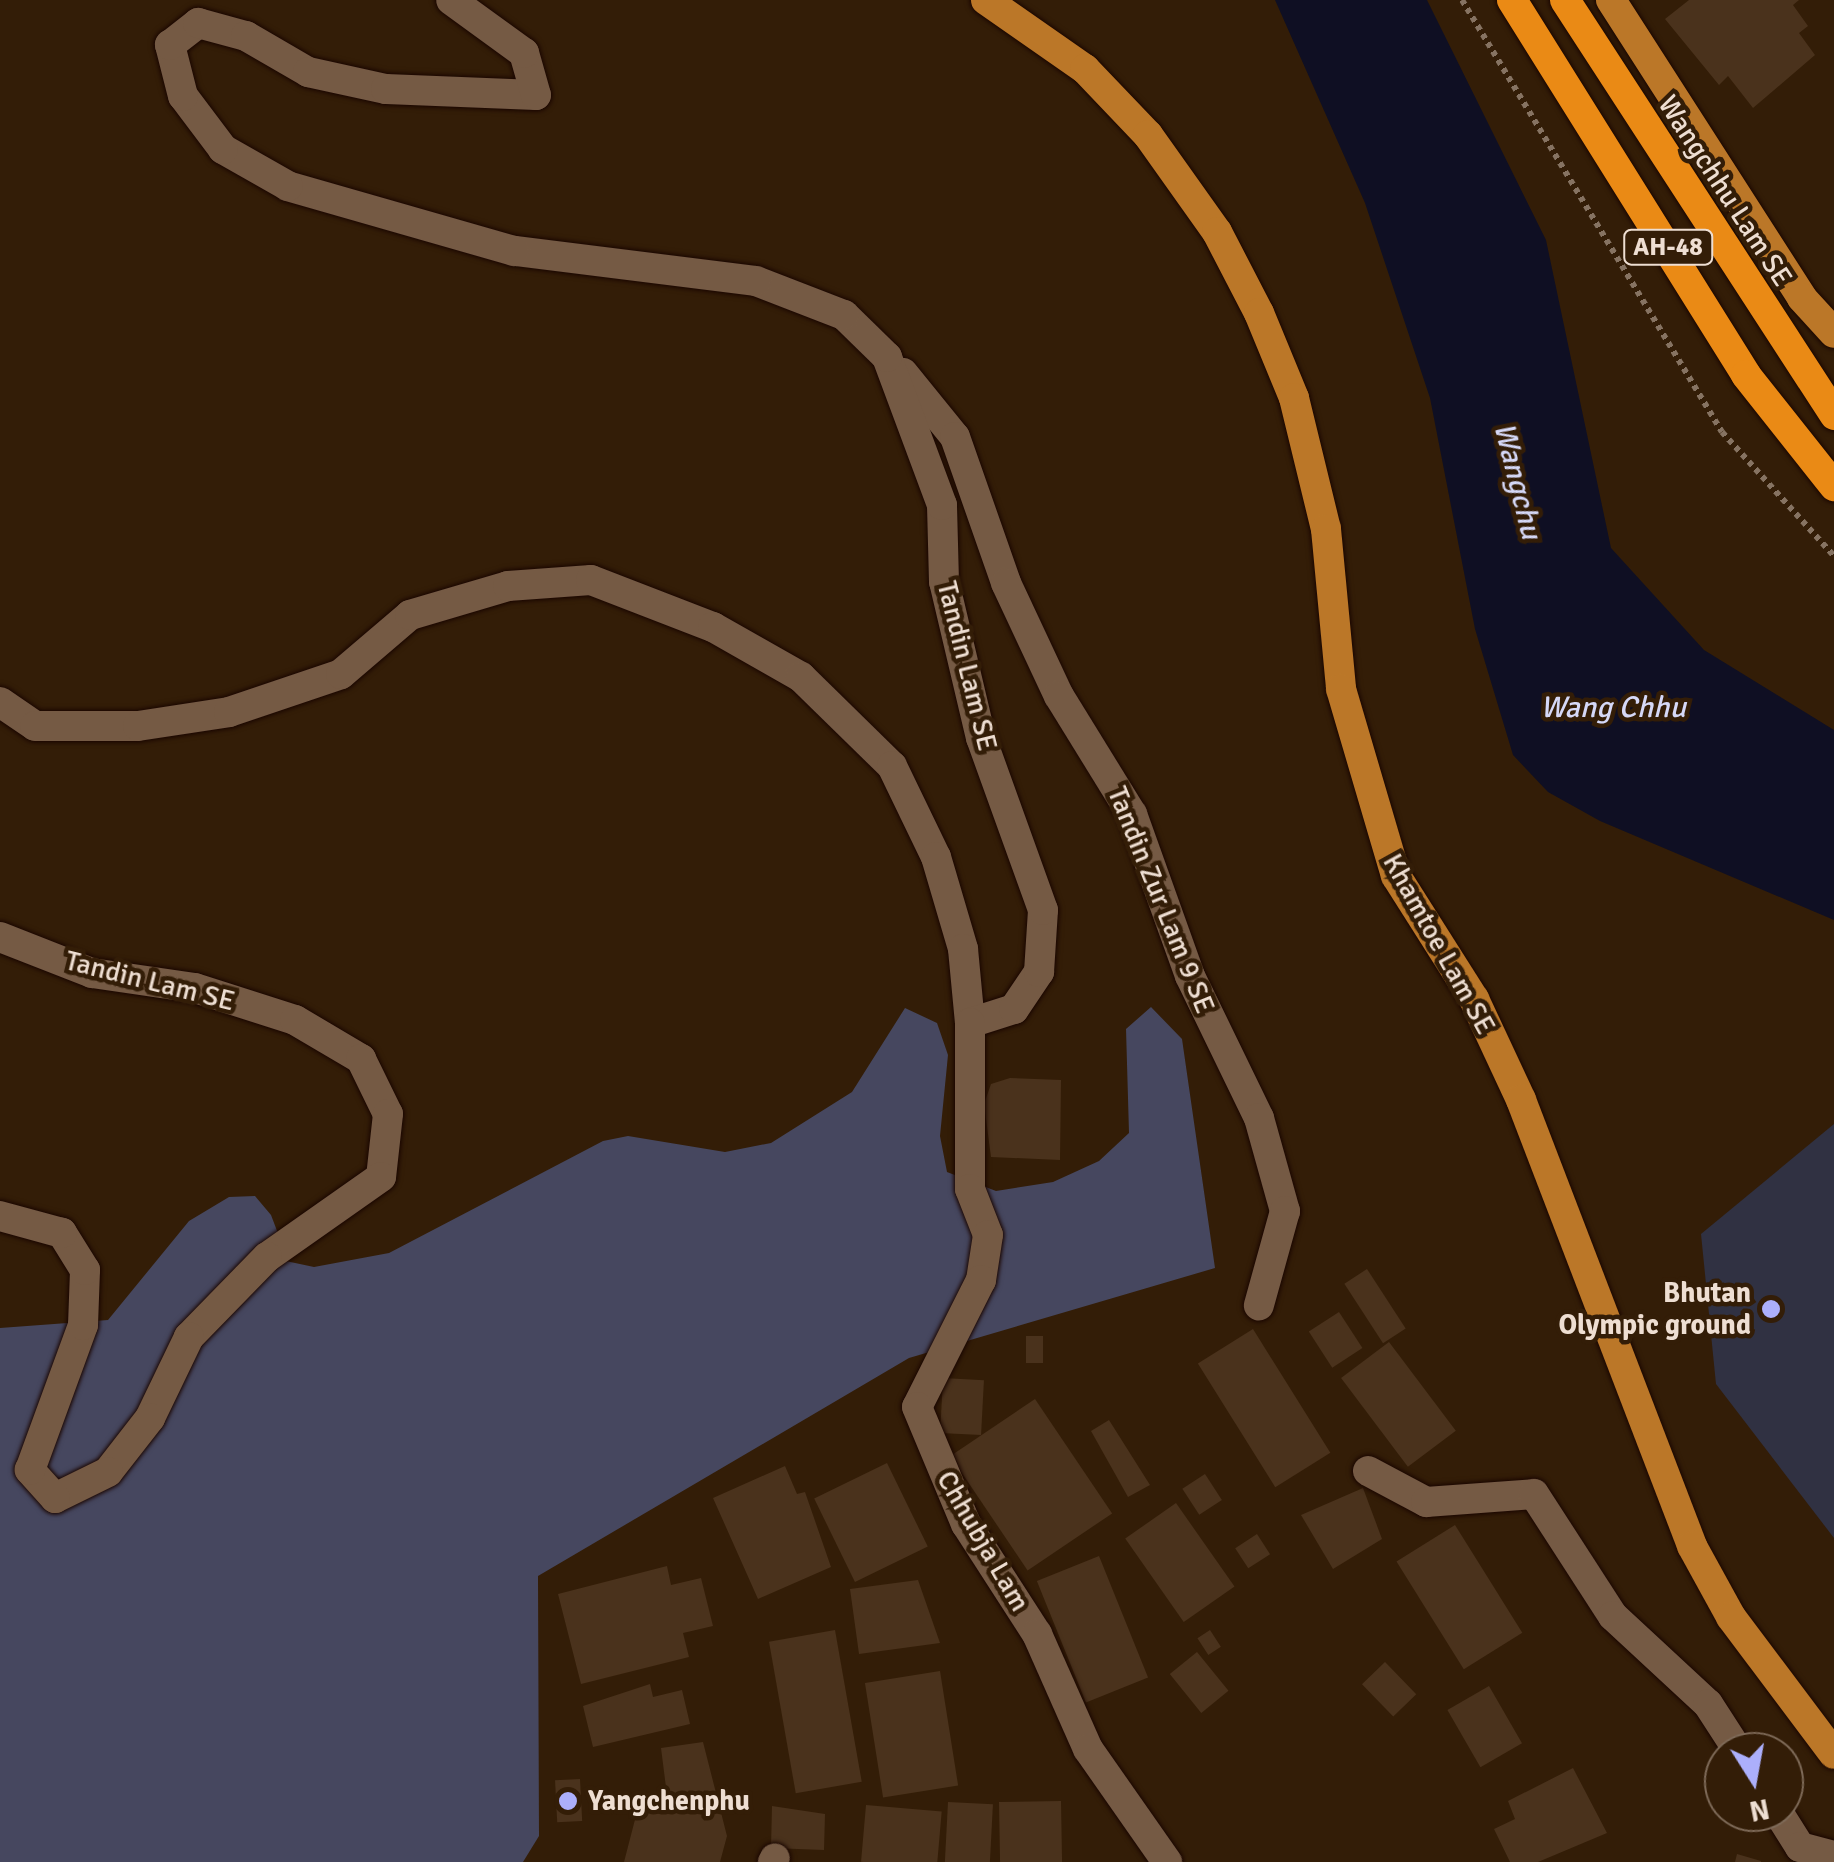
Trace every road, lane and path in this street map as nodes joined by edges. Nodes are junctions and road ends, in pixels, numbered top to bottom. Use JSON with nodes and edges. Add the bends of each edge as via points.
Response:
{"nodes":[{"id":1,"x":451,"y":0,"type":"edge"},
{"id":2,"x":986,"y":0,"type":"edge"},
{"id":3,"x":1462,"y":0,"type":"edge"},
{"id":4,"x":1512,"y":0,"type":"edge"},
{"id":5,"x":1565,"y":0,"type":"edge"},
{"id":6,"x":1611,"y":0,"type":"edge"},
{"id":7,"x":1834,"y":334,"type":"edge"},
{"id":8,"x":887,"y":357,"type":"junction"},
{"id":9,"x":1834,"y":415,"type":"edge"},
{"id":10,"x":1834,"y":486,"type":"edge"},
{"id":11,"x":1834,"y":556,"type":"edge"},
{"id":12,"x":0,"y":702,"type":"edge"},
{"id":13,"x":0,"y":937,"type":"edge"},
{"id":14,"x":970,"y":1023,"type":"junction"},
{"id":15,"x":0,"y":1216,"type":"edge"},
{"id":16,"x":1259,"y":1304,"type":"dead end"},
{"id":17,"x":1368,"y":1471,"type":"dead end"},
{"id":18,"x":1726,"y":1732,"type":"edge"},
{"id":19,"x":1834,"y":1754,"type":"edge"},
{"id":20,"x":1791,"y":1832,"type":"edge"},
{"id":21,"x":1834,"y":1856,"type":"edge"},
{"id":22,"x":1167,"y":1862,"type":"edge"}],
"edges":[{"from":1,"to":8,"type":"street","name":"Tandin Lam SE","via":[[524,53],[536,95],[386,89],[308,72],[246,36],[198,23],[170,44],[183,96],[223,149],[288,186],[514,251],[756,281],[844,315]]},
{"from":2,"to":19,"type":"main road","name":"Khamtoe Lam SE","via":[[1071,58],[1148,135],[1217,232],[1258,313],[1294,398],[1326,530],[1341,688],[1368,804],[1396,876],[1474,999],[1520,1100],[1692,1546],[1732,1617]]},
{"from":3,"to":11,"type":"path","via":[[1722,432]]},
{"from":4,"to":10,"type":"highway","number":"AH-48","via":[[1746,375]]},
{"from":5,"to":9,"type":"highway","name":"Wangchhu Lam SE","number":"AH-48"},
{"from":6,"to":7,"type":"main road"},
{"from":8,"to":14,"type":"street","name":"Tandin Lam SE","via":[[942,505],[944,582],[981,738],[1043,910],[1039,972],[1014,1009]]},
{"from":8,"to":16,"type":"street","name":"Tandin Zur Lam 9 SE","via":[[955,437],[1006,584],[1059,696],[1132,814],[1190,976],[1259,1118],[1286,1211]]},
{"from":12,"to":14,"type":"street","via":[[34,726],[138,726],[229,712],[341,674],[410,616],[508,586],[591,580],[713,627],[801,678],[892,766],[936,857],[963,948]]},
{"from":13,"to":15,"type":"street","name":"Tandin Lam SE","via":[[92,972],[195,988],[295,1020],[361,1059],[388,1114],[381,1177],[267,1257],[189,1337],[150,1418],[108,1472],[55,1498],[30,1470],[83,1325],[86,1270],[62,1232]]},
{"from":14,"to":22,"type":"street","name":"Chhubja Lam","via":[[970,1189],[988,1235],[980,1280],[917,1407],[966,1524],[1037,1634],[1088,1749]]},
{"from":17,"to":18,"type":"street","via":[[1426,1502],[1534,1494],[1613,1616],[1708,1704]]},
{"from":20,"to":21,"type":"street","via":[[1800,1847]]}]}
